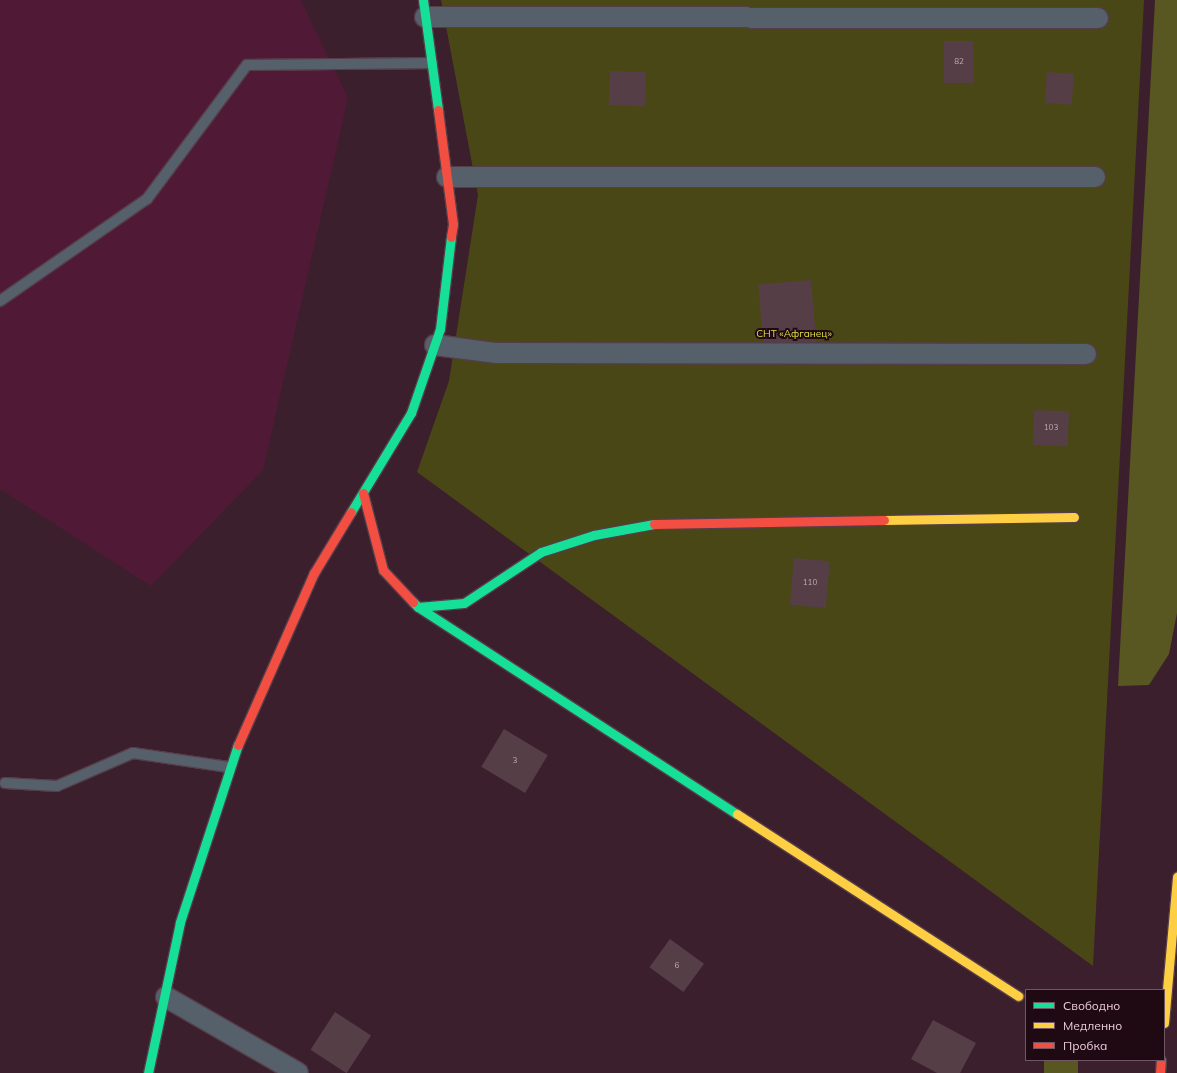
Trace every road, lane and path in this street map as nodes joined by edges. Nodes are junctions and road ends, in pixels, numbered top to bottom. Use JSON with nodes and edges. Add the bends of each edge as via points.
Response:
{"nodes":[{"id":1,"x":424,"y":8,"type":"edge"},
{"id":2,"x":1098,"y":18,"type":"dead end"},
{"id":3,"x":432,"y":63,"type":"junction"},
{"id":4,"x":1095,"y":177,"type":"dead end"},
{"id":5,"x":447,"y":178,"type":"junction"},
{"id":6,"x":0,"y":301,"type":"edge"},
{"id":7,"x":435,"y":345,"type":"junction"},
{"id":8,"x":1086,"y":354,"type":"dead end"},
{"id":9,"x":363,"y":493,"type":"junction"},
{"id":10,"x":1074,"y":517,"type":"dead end"},
{"id":11,"x":418,"y":607,"type":"junction"},
{"id":12,"x":228,"y":767,"type":"junction"},
{"id":13,"x":5,"y":783,"type":"dead end"},
{"id":14,"x":1177,"y":876,"type":"edge"},
{"id":15,"x":1018,"y":996,"type":"dead end"},
{"id":16,"x":166,"y":997,"type":"junction"},
{"id":17,"x":1165,"y":1012,"type":"edge"},
{"id":18,"x":1161,"y":1061,"type":"edge"},
{"id":19,"x":148,"y":1073,"type":"edge"},
{"id":20,"x":298,"y":1073,"type":"edge"},
{"id":21,"x":1160,"y":1073,"type":"edge"}],
"edges":[{"from":1,"to":2,"type":"street"},
{"from":1,"to":3,"type":"street"},
{"from":3,"to":5,"type":"street"},
{"from":3,"to":6,"type":"lane","via":[[247,65],[147,199]]},
{"from":4,"to":5,"type":"street"},
{"from":5,"to":7,"type":"street","via":[[453,224],[440,329]]},
{"from":7,"to":8,"type":"street","via":[[496,353]]},
{"from":7,"to":9,"type":"street","via":[[412,413]]},
{"from":9,"to":11,"type":"street","via":[[383,570]]},
{"from":9,"to":12,"type":"street","via":[[314,572]]},
{"from":10,"to":11,"type":"street","via":[[661,523],[594,535],[541,552],[464,603]]},
{"from":11,"to":15,"type":"street"},
{"from":12,"to":13,"type":"lane","via":[[133,753],[57,786]]},
{"from":12,"to":16,"type":"street","via":[[180,922]]},
{"from":14,"to":17,"type":"street"},
{"from":16,"to":19,"type":"street"},
{"from":16,"to":20,"type":"street"},
{"from":18,"to":21,"type":"street"}]}
